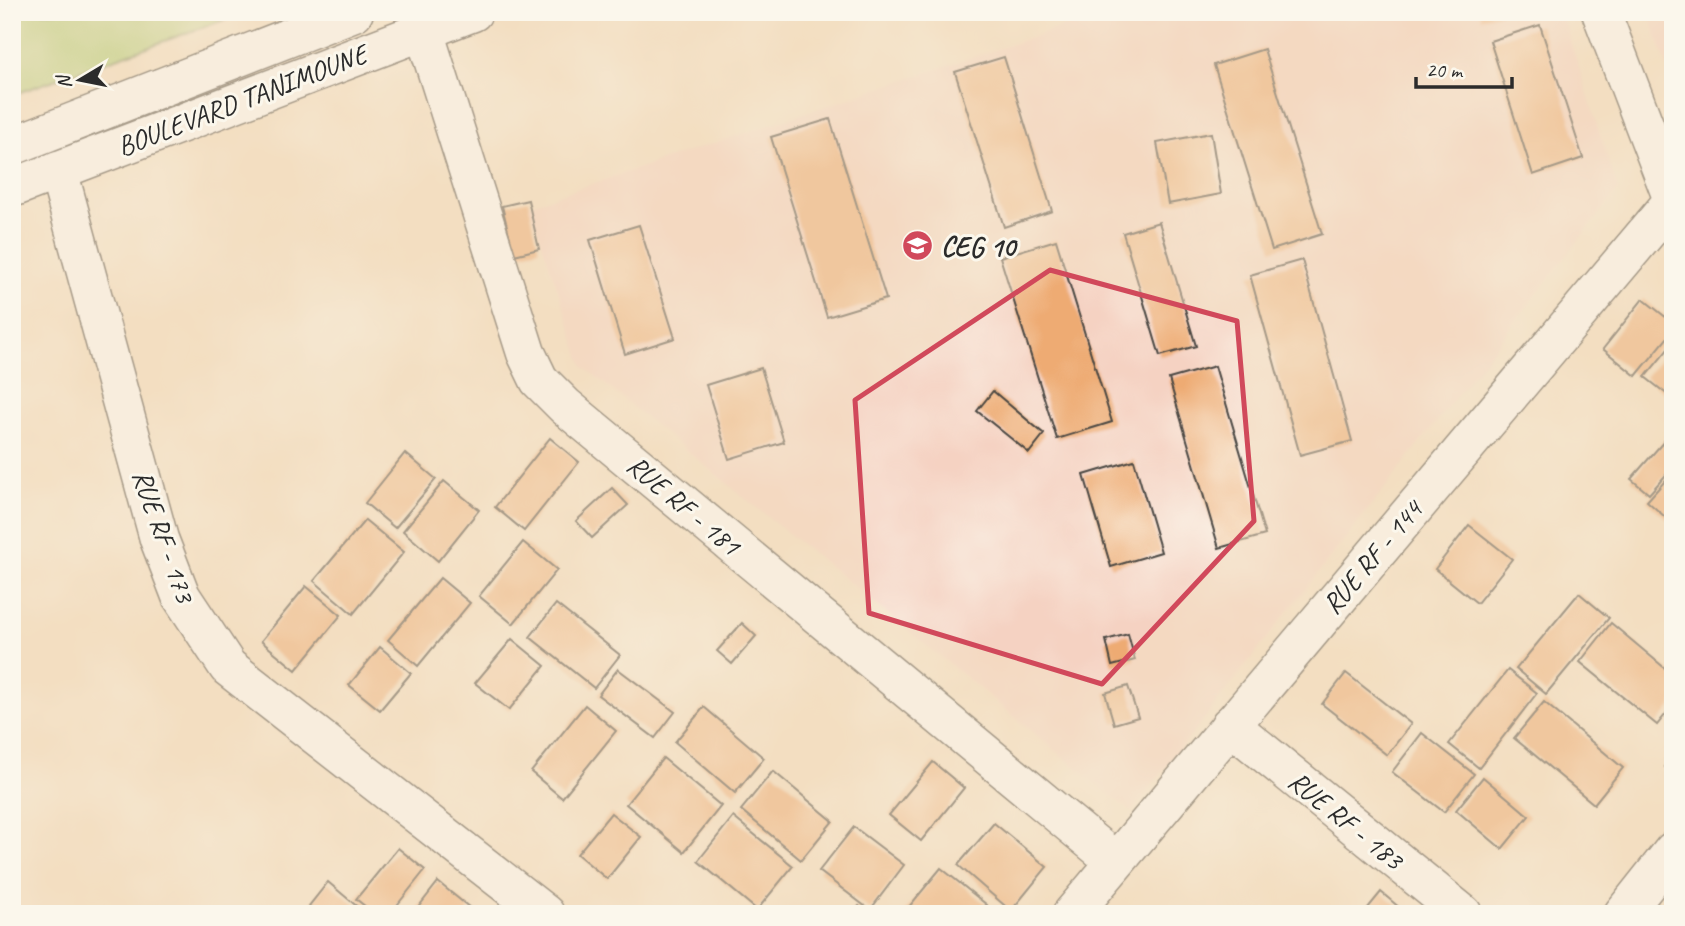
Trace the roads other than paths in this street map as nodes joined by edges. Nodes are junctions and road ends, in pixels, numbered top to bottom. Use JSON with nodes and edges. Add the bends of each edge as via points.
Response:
{"nodes":[{"id":1,"x":354,"y":12,"type":"edge"},
{"id":2,"x":473,"y":12,"type":"edge"},
{"id":3,"x":1601,"y":12,"type":"edge"},
{"id":4,"x":309,"y":30,"type":"junction"},
{"id":5,"x":424,"y":31,"type":"junction"},
{"id":6,"x":324,"y":69,"type":"junction"},
{"id":7,"x":12,"y":146,"type":"edge"},
{"id":8,"x":58,"y":170,"type":"junction"},
{"id":9,"x":12,"y":188,"type":"edge"},
{"id":10,"x":1673,"y":200,"type":"edge"},
{"id":11,"x":1230,"y":726,"type":"junction"},
{"id":12,"x":1673,"y":851,"type":"edge"},
{"id":13,"x":1115,"y":861,"type":"junction"},
{"id":14,"x":545,"y":914,"type":"edge"},
{"id":15,"x":1072,"y":914,"type":"edge"},
{"id":16,"x":1463,"y":914,"type":"edge"},
{"id":17,"x":1623,"y":914,"type":"edge"}],
"edges":[{"from":1,"to":4,"type":"street","name":"BOULEVARD TANIMOUNE"},
{"from":2,"to":5,"type":"street","name":"BOULEVARD TANIMOUNE"},
{"from":3,"to":10,"type":"street"},
{"from":4,"to":6,"type":"street"},
{"from":4,"to":7,"type":"street","name":"BOULEVARD TANIMOUNE"},
{"from":5,"to":6,"type":"street","name":"BOULEVARD TANIMOUNE"},
{"from":5,"to":13,"type":"street","name":"RUE RF - 181","via":[[526,353],[540,380],[575,415]]},
{"from":6,"to":8,"type":"street","name":"BOULEVARD TANIMOUNE"},
{"from":8,"to":9,"type":"street","name":"BOULEVARD TANIMOUNE"},
{"from":8,"to":14,"type":"street","name":"RUE RF - 173","via":[[159,539],[181,596],[206,638],[228,667]]},
{"from":10,"to":11,"type":"street","name":"RUE RF - 144"},
{"from":11,"to":13,"type":"street","name":"RUE RF - 144"},
{"from":11,"to":16,"type":"street","name":"RUE RF - 183"},
{"from":12,"to":17,"type":"street"},
{"from":13,"to":15,"type":"street","name":"RUE RF - 144"}]}
